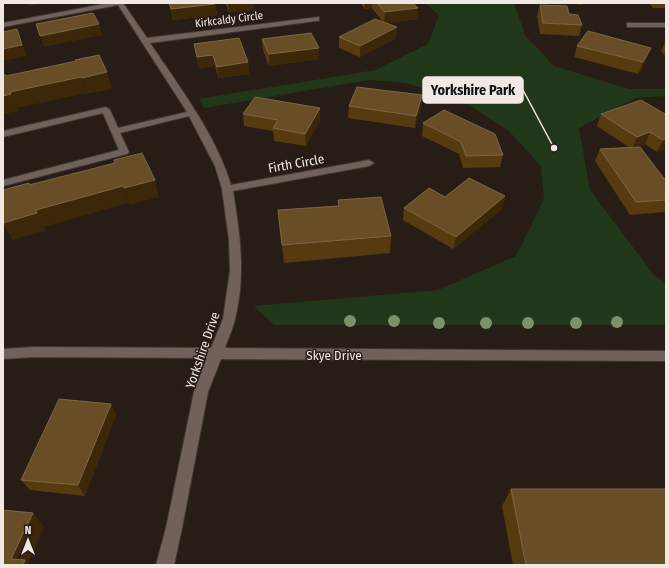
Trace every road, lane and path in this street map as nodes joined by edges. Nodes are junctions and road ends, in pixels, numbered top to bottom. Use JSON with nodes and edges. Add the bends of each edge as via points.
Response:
{"nodes":[{"id":1,"x":120,"y":3,"type":"edge"},
{"id":2,"x":316,"y":19,"type":"dead end"},
{"id":3,"x":3,"y":25,"type":"edge"},
{"id":4,"x":630,"y":25,"type":"dead end"},
{"id":5,"x":666,"y":25,"type":"edge"},
{"id":6,"x":144,"y":41,"type":"junction"},
{"id":7,"x":192,"y":113,"type":"junction"},
{"id":8,"x":115,"y":131,"type":"junction"},
{"id":9,"x":3,"y":134,"type":"edge"},
{"id":10,"x":369,"y":163,"type":"dead end"},
{"id":11,"x":3,"y":183,"type":"edge"},
{"id":12,"x":227,"y":189,"type":"junction"},
{"id":13,"x":3,"y":354,"type":"edge"},
{"id":14,"x":216,"y":354,"type":"junction"},
{"id":15,"x":666,"y":356,"type":"edge"},
{"id":16,"x":165,"y":565,"type":"edge"}],
"edges":[{"from":1,"to":3,"type":"street"},
{"from":1,"to":6,"type":"street","name":"Yorkshire Drive"},
{"from":2,"to":6,"type":"street","name":"Kirkcaldy Circle"},
{"from":4,"to":5,"type":"street"},
{"from":6,"to":7,"type":"street","name":"Yorkshire Drive"},
{"from":7,"to":8,"type":"street"},
{"from":7,"to":12,"type":"street","name":"Yorkshire Drive","via":[[220,166]]},
{"from":8,"to":9,"type":"street","via":[[106,110]]},
{"from":8,"to":11,"type":"street","via":[[124,152]]},
{"from":10,"to":12,"type":"street","name":"Firth Circle"},
{"from":12,"to":14,"type":"street","name":"Yorkshire Drive","via":[[235,240],[236,271],[229,319]]},
{"from":13,"to":14,"type":"street","name":"Skye Drive"},
{"from":14,"to":15,"type":"street","name":"Skye Drive"},
{"from":14,"to":16,"type":"street","name":"Yorkshire Drive","via":[[201,392]]}]}
